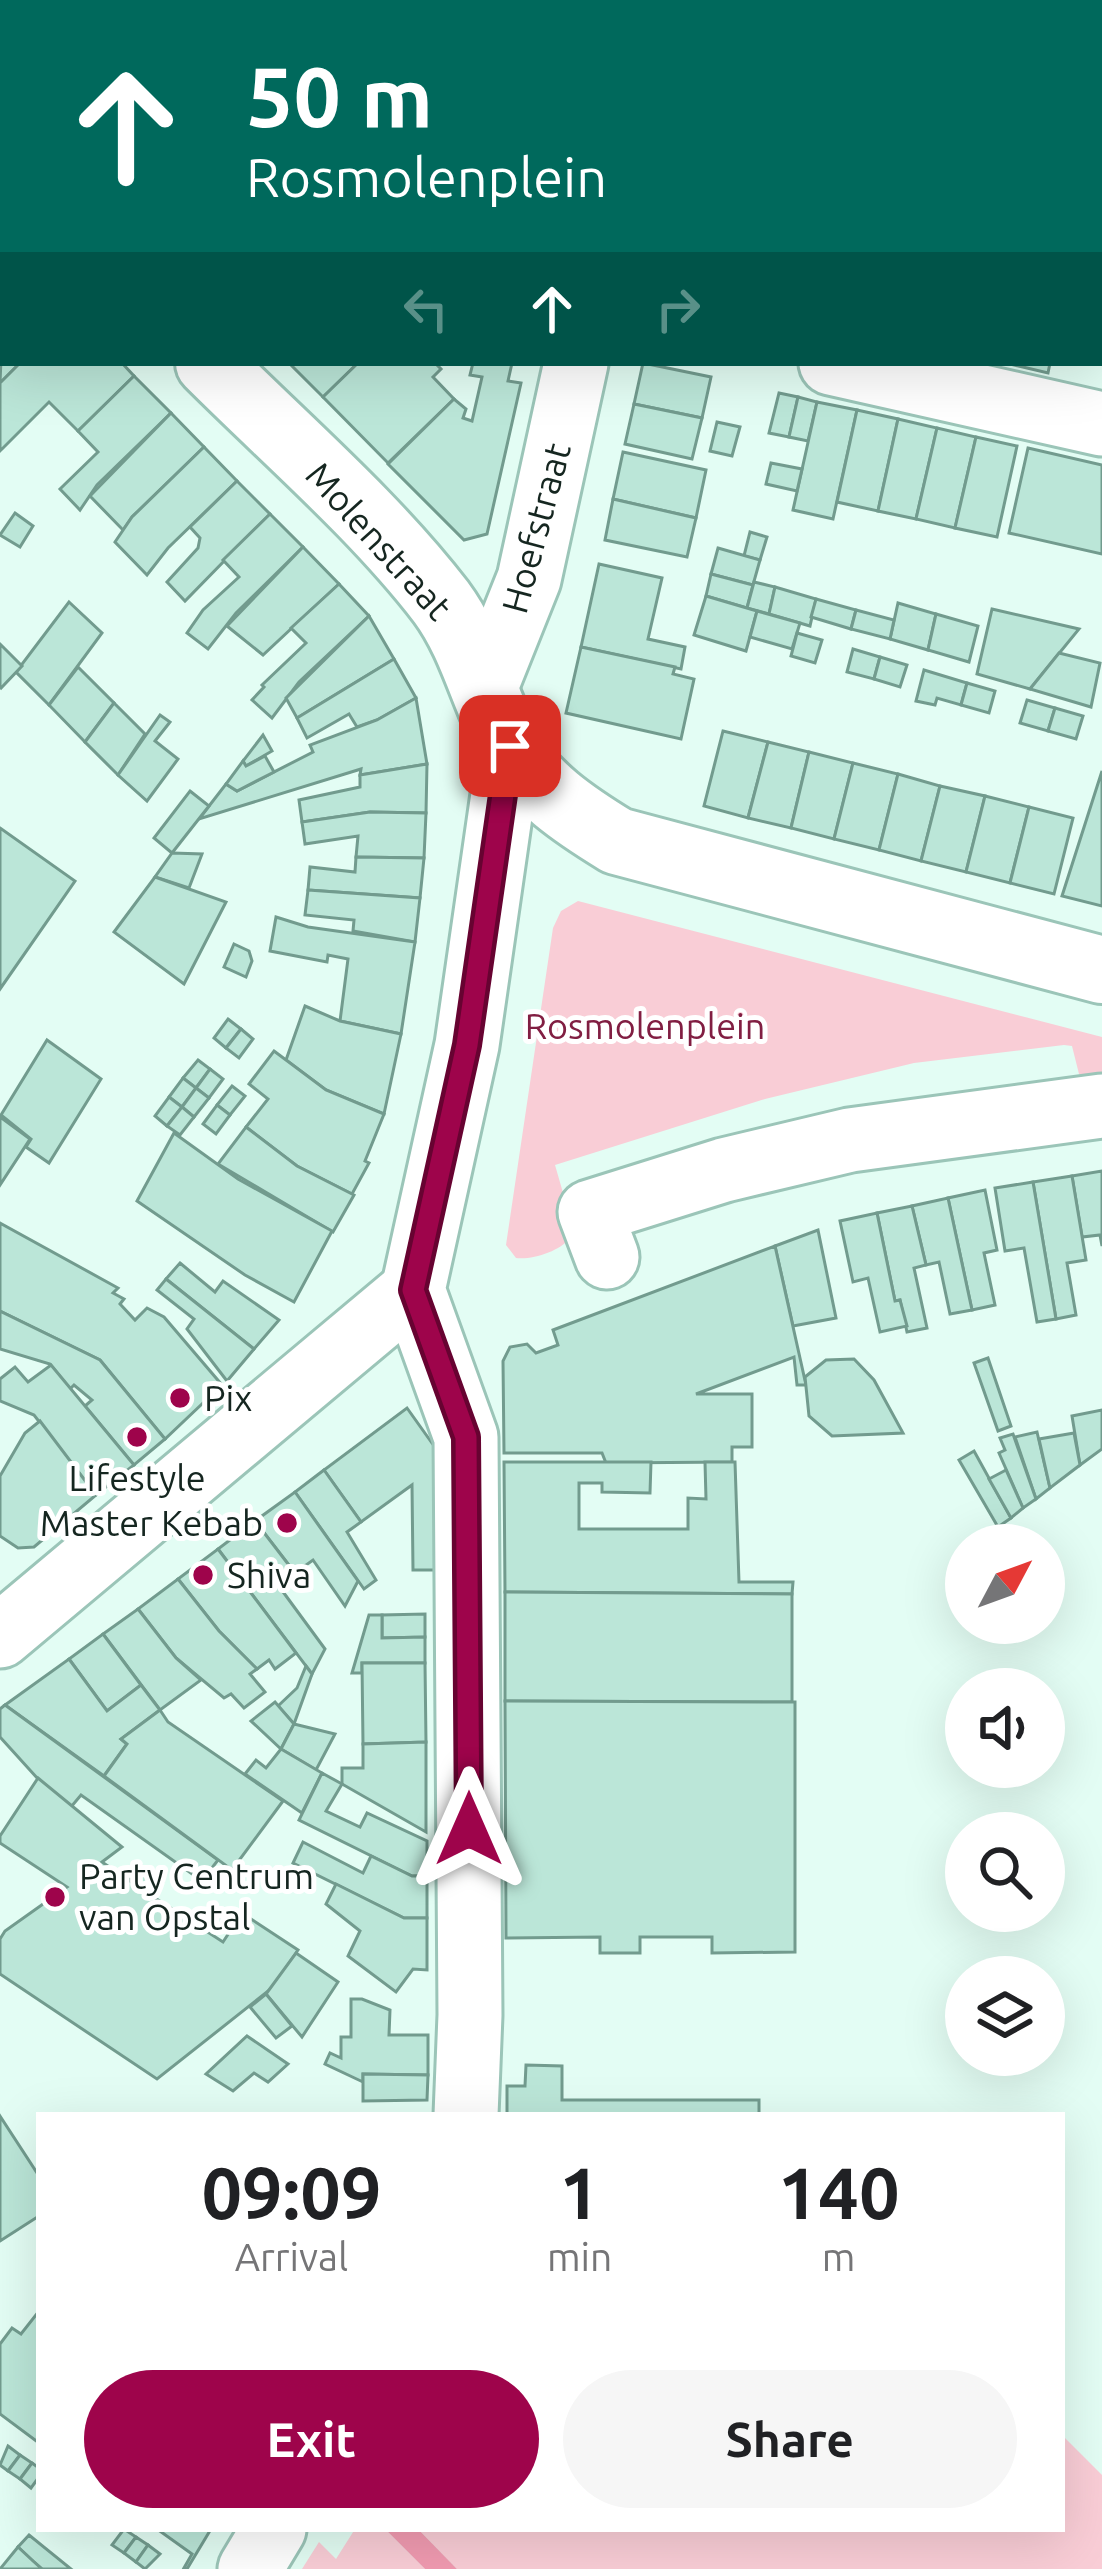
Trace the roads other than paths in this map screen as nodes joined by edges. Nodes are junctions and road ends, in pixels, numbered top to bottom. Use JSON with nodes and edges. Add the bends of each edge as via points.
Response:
{"nodes":[{"id":1,"x":212,"y":366,"type":"edge"},
{"id":2,"x":575,"y":366,"type":"edge"},
{"id":3,"x":844,"y":366,"type":"edge"},
{"id":4,"x":1102,"y":424,"type":"edge"},
{"id":5,"x":497,"y":718,"type":"junction"},
{"id":6,"x":1102,"y":970,"type":"edge"},
{"id":7,"x":1102,"y":1106,"type":"edge"},
{"id":8,"x":607,"y":1257,"type":"dead end"},
{"id":9,"x":413,"y":1290,"type":"junction"},
{"id":10,"x":1,"y":1633,"type":"edge"},
{"id":11,"x":466,"y":2112,"type":"edge"},
{"id":12,"x":272,"y":2532,"type":"edge"},
{"id":13,"x":250,"y":2569,"type":"edge"}],
"edges":[{"from":1,"to":5,"type":"street","name":"Molenstraat","via":[[415,569],[469,647]]},
{"from":2,"to":5,"type":"street","name":"Hoefstraat"},
{"from":3,"to":4,"type":"street"},
{"from":5,"to":6,"type":"street","via":[[540,784],[617,841]]},
{"from":5,"to":9,"type":"street","via":[[467,1045]]},
{"from":7,"to":8,"type":"street","via":[[850,1140],[724,1170],[590,1212]]},
{"from":9,"to":10,"type":"street"},
{"from":9,"to":11,"type":"street","via":[[466,1437]]},
{"from":12,"to":13,"type":"street"}]}
